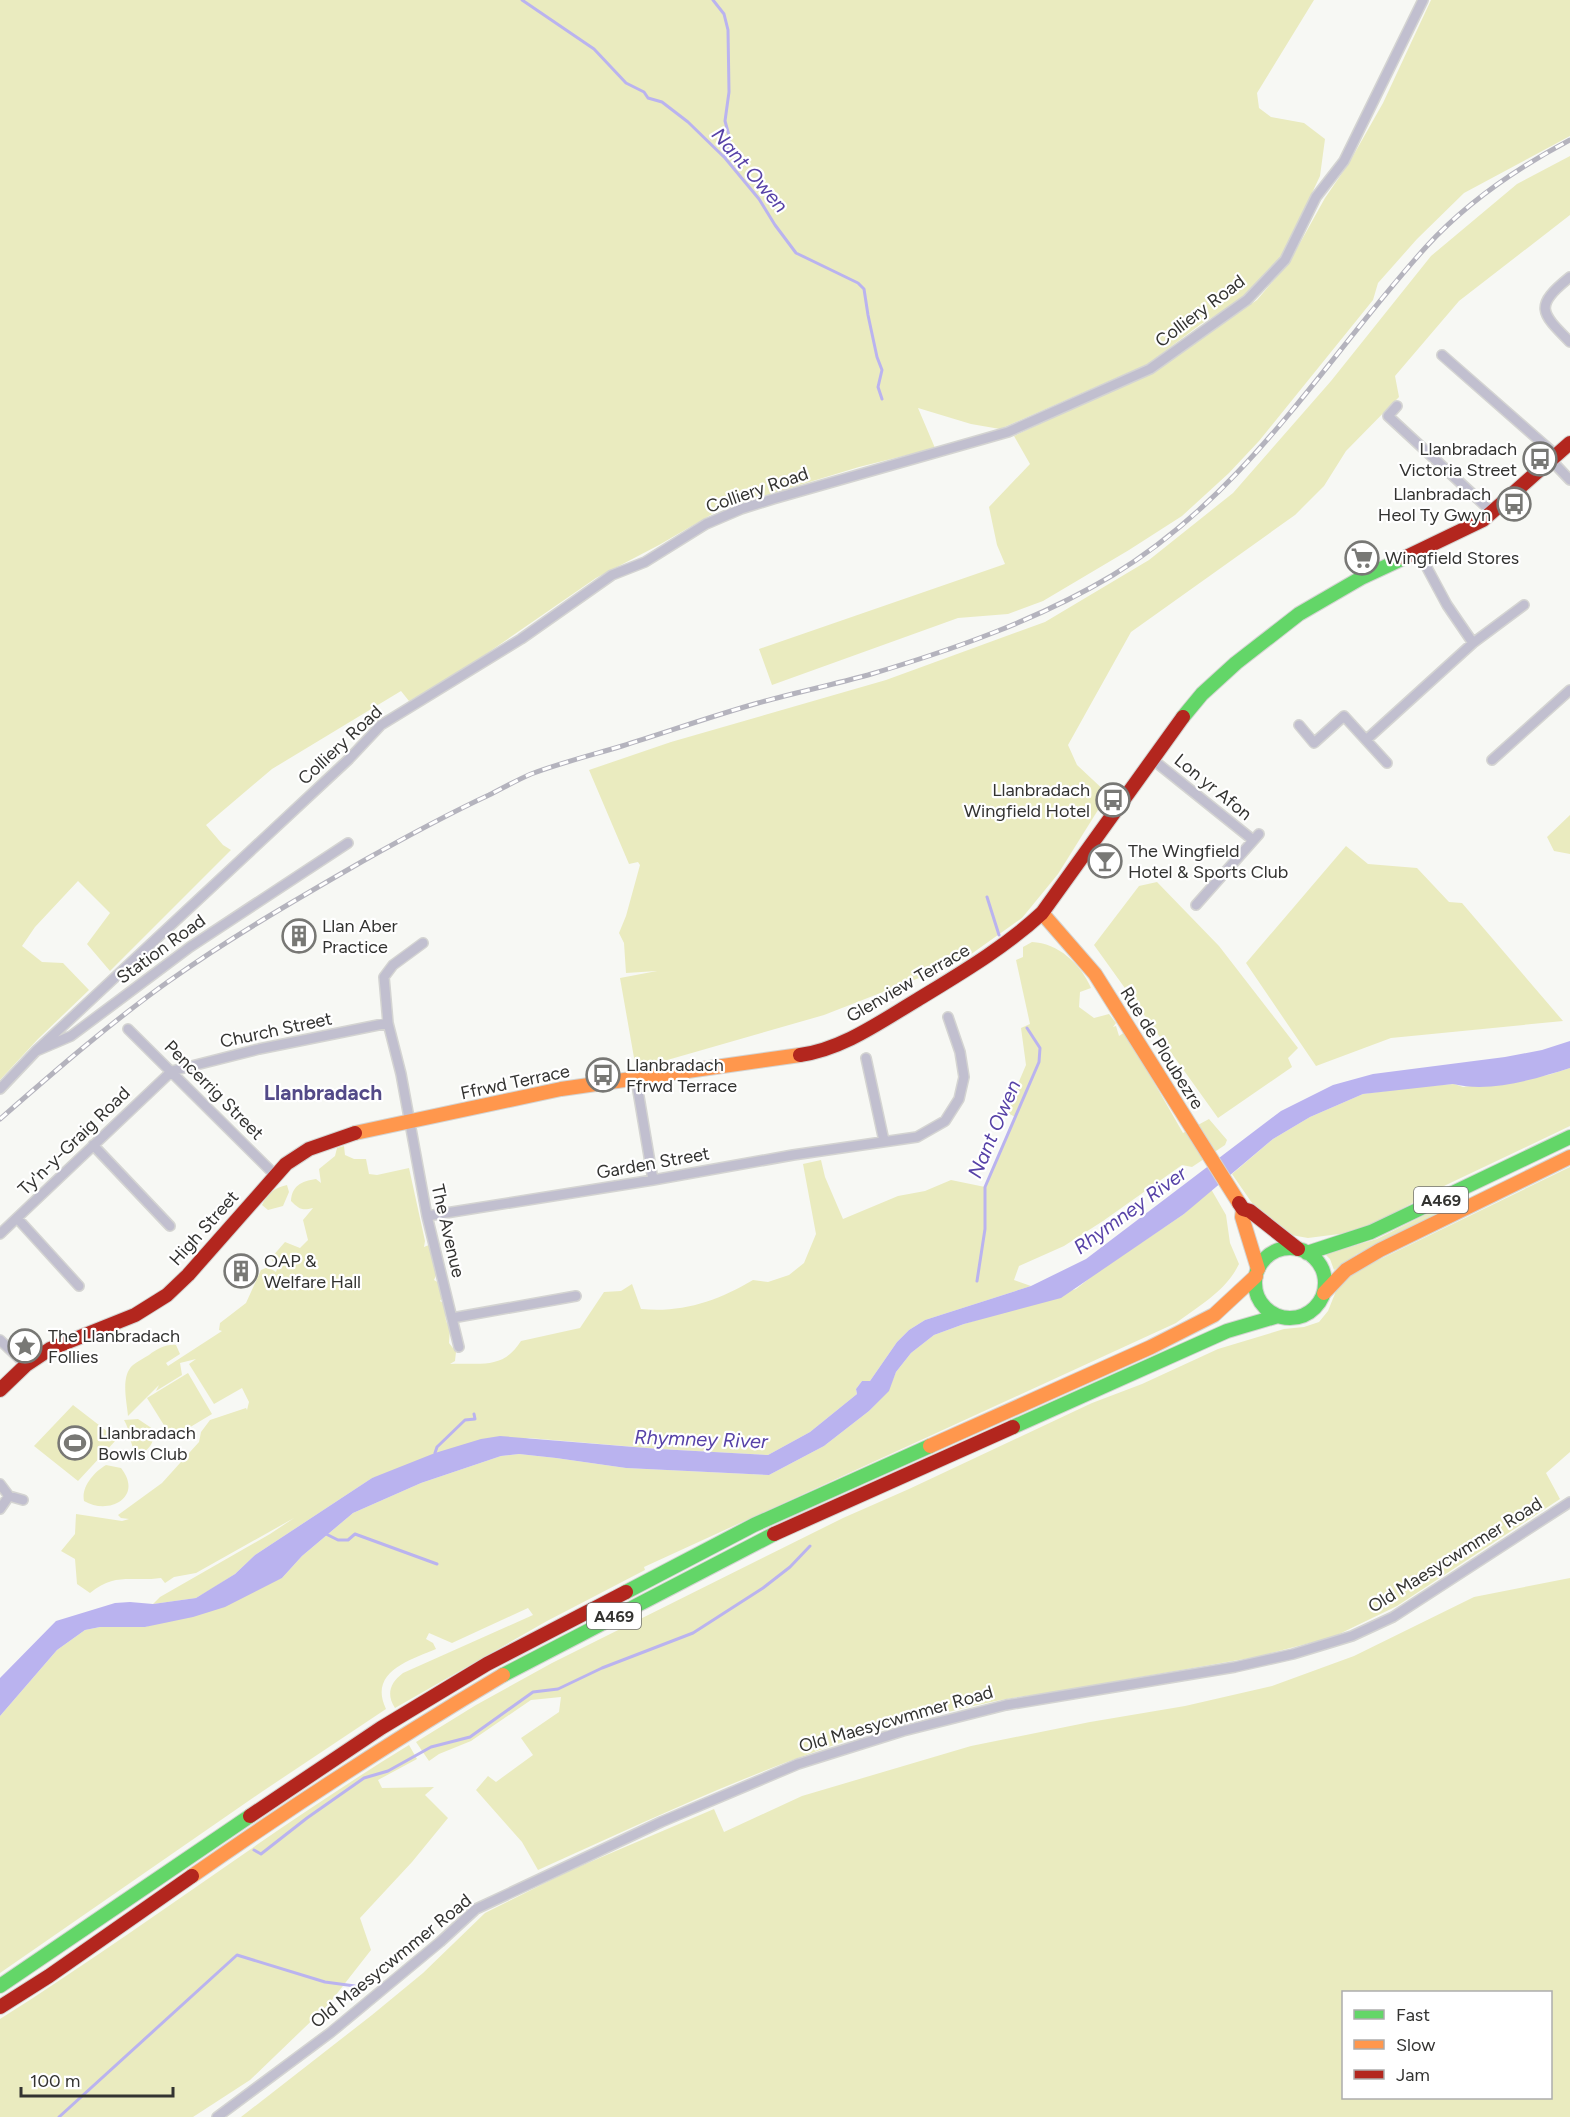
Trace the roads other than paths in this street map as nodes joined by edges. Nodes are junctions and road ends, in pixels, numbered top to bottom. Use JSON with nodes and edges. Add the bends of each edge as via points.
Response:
{"nodes":[{"id":1,"x":1424,"y":0,"type":"edge"},
{"id":2,"x":1570,"y":277,"type":"edge"},
{"id":3,"x":1570,"y":342,"type":"edge"},
{"id":4,"x":1442,"y":355,"type":"dead end"},
{"id":5,"x":1397,"y":406,"type":"dead end"},
{"id":6,"x":1570,"y":443,"type":"edge"},
{"id":7,"x":1554,"y":458,"type":"junction"},
{"id":8,"x":1570,"y":480,"type":"edge"},
{"id":9,"x":1492,"y":512,"type":"junction"},
{"id":10,"x":1418,"y":551,"type":"junction"},
{"id":11,"x":1524,"y":604,"type":"dead end"},
{"id":12,"x":1473,"y":643,"type":"junction"},
{"id":13,"x":1570,"y":690,"type":"edge"},
{"id":14,"x":1299,"y":725,"type":"dead end"},
{"id":15,"x":1366,"y":740,"type":"junction"},
{"id":16,"x":1152,"y":759,"type":"junction"},
{"id":17,"x":1492,"y":760,"type":"dead end"},
{"id":18,"x":1387,"y":763,"type":"dead end"},
{"id":19,"x":348,"y":843,"type":"dead end"},
{"id":20,"x":1196,"y":905,"type":"dead end"},
{"id":21,"x":1042,"y":913,"type":"junction"},
{"id":22,"x":423,"y":943,"type":"dead end"},
{"id":23,"x":948,"y":1017,"type":"dead end"},
{"id":24,"x":388,"y":1023,"type":"junction"},
{"id":25,"x":128,"y":1029,"type":"dead end"},
{"id":26,"x":36,"y":1051,"type":"junction"},
{"id":27,"x":866,"y":1058,"type":"dead end"},
{"id":28,"x":172,"y":1071,"type":"junction"},
{"id":29,"x":633,"y":1079,"type":"junction"},
{"id":30,"x":0,"y":1089,"type":"edge"},
{"id":31,"x":408,"y":1123,"type":"junction"},
{"id":32,"x":1570,"y":1137,"type":"edge"},
{"id":33,"x":884,"y":1141,"type":"junction"},
{"id":34,"x":93,"y":1145,"type":"junction"},
{"id":35,"x":1570,"y":1157,"type":"edge"},
{"id":36,"x":275,"y":1175,"type":"junction"},
{"id":37,"x":653,"y":1180,"type":"junction"},
{"id":38,"x":1243,"y":1209,"type":"junction"},
{"id":39,"x":427,"y":1216,"type":"junction"},
{"id":40,"x":17,"y":1218,"type":"junction"},
{"id":41,"x":170,"y":1226,"type":"dead end"},
{"id":42,"x":0,"y":1234,"type":"edge"},
{"id":43,"x":1303,"y":1251,"type":"junction"},
{"id":44,"x":1257,"y":1273,"type":"junction"},
{"id":45,"x":79,"y":1286,"type":"dead end"},
{"id":46,"x":1324,"y":1293,"type":"junction"},
{"id":47,"x":576,"y":1296,"type":"dead end"},
{"id":48,"x":1278,"y":1316,"type":"junction"},
{"id":49,"x":452,"y":1318,"type":"junction"},
{"id":50,"x":0,"y":1340,"type":"edge"},
{"id":51,"x":459,"y":1347,"type":"dead end"},
{"id":52,"x":27,"y":1365,"type":"junction"},
{"id":53,"x":0,"y":1390,"type":"edge"},
{"id":54,"x":0,"y":1484,"type":"edge"},
{"id":55,"x":9,"y":1496,"type":"junction"},
{"id":56,"x":23,"y":1500,"type":"dead end"},
{"id":57,"x":1570,"y":1502,"type":"edge"},
{"id":58,"x":0,"y":1509,"type":"edge"},
{"id":59,"x":0,"y":1986,"type":"edge"},
{"id":60,"x":0,"y":2007,"type":"edge"},
{"id":61,"x":217,"y":2117,"type":"edge"}],
"edges":[{"from":1,"to":26,"type":"street","name":"Colliery Road","via":[[1344,161],[1316,197],[1285,260],[1247,300],[1150,369],[1008,432],[741,509],[706,524],[645,562],[612,575],[521,639],[381,725]]},
{"from":2,"to":3,"type":"street","via":[[1551,292],[1545,309],[1547,319]]},
{"from":4,"to":7,"type":"street"},
{"from":5,"to":9,"type":"street","via":[[1388,416]]},
{"from":6,"to":7,"type":"main road","name":"Glenview Terrace"},
{"from":7,"to":8,"type":"street"},
{"from":7,"to":9,"type":"main road","name":"Glenview Terrace"},
{"from":9,"to":10,"type":"main road","name":"Glenview Terrace"},
{"from":10,"to":12,"type":"street"},
{"from":10,"to":16,"type":"main road","name":"Glenview Terrace","via":[[1361,578],[1272,633],[1202,694]]},
{"from":11,"to":12,"type":"street"},
{"from":12,"to":15,"type":"street"},
{"from":13,"to":17,"type":"street"},
{"from":14,"to":15,"type":"street","via":[[1314,742],[1344,716]]},
{"from":15,"to":18,"type":"street"},
{"from":16,"to":20,"type":"street","name":"Lon yr Afon","via":[[1256,837]]},
{"from":16,"to":21,"type":"main road","name":"Glenview Terrace"},
{"from":19,"to":26,"type":"street","name":"Station Road","via":[[167,963],[70,1036]]},
{"from":21,"to":29,"type":"main road","name":"Glenview Terrace","via":[[989,957],[829,1049],[785,1059]]},
{"from":21,"to":38,"type":"main road","name":"Rue de Ploubezre","via":[[1095,974]]},
{"from":22,"to":24,"type":"street","name":"The Avenue","via":[[393,965],[384,977]]},
{"from":23,"to":33,"type":"street","name":"Garden Street","via":[[964,1077],[959,1099],[945,1121],[917,1137]]},
{"from":24,"to":28,"type":"street","name":"Church Street"},
{"from":24,"to":31,"type":"street","name":"The Avenue"},
{"from":25,"to":28,"type":"street","name":"Pencerrig Street"},
{"from":26,"to":30,"type":"street","name":"Station Road"},
{"from":27,"to":33,"type":"street"},
{"from":28,"to":34,"type":"street","name":"Ty'n-y-Graig Road"},
{"from":28,"to":36,"type":"street","name":"Pencerrig Street"},
{"from":29,"to":31,"type":"main road","name":"Ffrwd Terrace","via":[[561,1089]]},
{"from":29,"to":37,"type":"street"},
{"from":31,"to":36,"type":"main road","name":"High Street","via":[[337,1138],[296,1156]]},
{"from":31,"to":39,"type":"street","name":"The Avenue"},
{"from":32,"to":43,"type":"main road","number":"A469","via":[[1371,1232]]},
{"from":33,"to":37,"type":"street","name":"Garden Street"},
{"from":34,"to":40,"type":"street","name":"Ty'n-y-Graig Road"},
{"from":34,"to":41,"type":"street"},
{"from":35,"to":46,"type":"main road","number":"A469","via":[[1380,1250],[1346,1270]]},
{"from":36,"to":52,"type":"main road","name":"High Street","via":[[167,1295],[135,1316],[60,1344]]},
{"from":37,"to":39,"type":"street","name":"Garden Street"},
{"from":38,"to":43,"type":"main road","name":"Rue de Ploubezre"},
{"from":38,"to":44,"type":"main road","name":"Rue de Ploubezre"},
{"from":39,"to":49,"type":"street","name":"The Avenue"},
{"from":40,"to":42,"type":"street","name":"Ty'n-y-Graig Road"},
{"from":40,"to":45,"type":"street"},
{"from":43,"to":44,"type":"main road","via":[[1276,1251],[1265,1259]]},
{"from":43,"to":46,"type":"main road","via":[[1323,1270]]},
{"from":44,"to":48,"type":"main road","via":[[1258,1295],[1269,1311]]},
{"from":44,"to":59,"type":"main road","number":"A469","via":[[1214,1315],[1183,1331],[754,1525],[488,1664],[372,1734]]},
{"from":46,"to":48,"type":"main road","via":[[1319,1303],[1300,1317]]},
{"from":47,"to":49,"type":"street"},
{"from":48,"to":60,"type":"main road","number":"A469","via":[[1227,1331],[758,1541],[503,1675],[291,1807]]},
{"from":49,"to":51,"type":"street","name":"The Avenue"},
{"from":50,"to":52,"type":"street"},
{"from":52,"to":53,"type":"main road","name":"High Street"},
{"from":54,"to":55,"type":"street"},
{"from":55,"to":56,"type":"street"},
{"from":55,"to":58,"type":"street"},
{"from":57,"to":61,"type":"street","name":"Old Maesycwmmer Road","via":[[1393,1617],[1352,1636],[1235,1667],[1006,1705],[903,1731],[798,1764],[661,1822],[476,1909],[330,2033]]}]}
